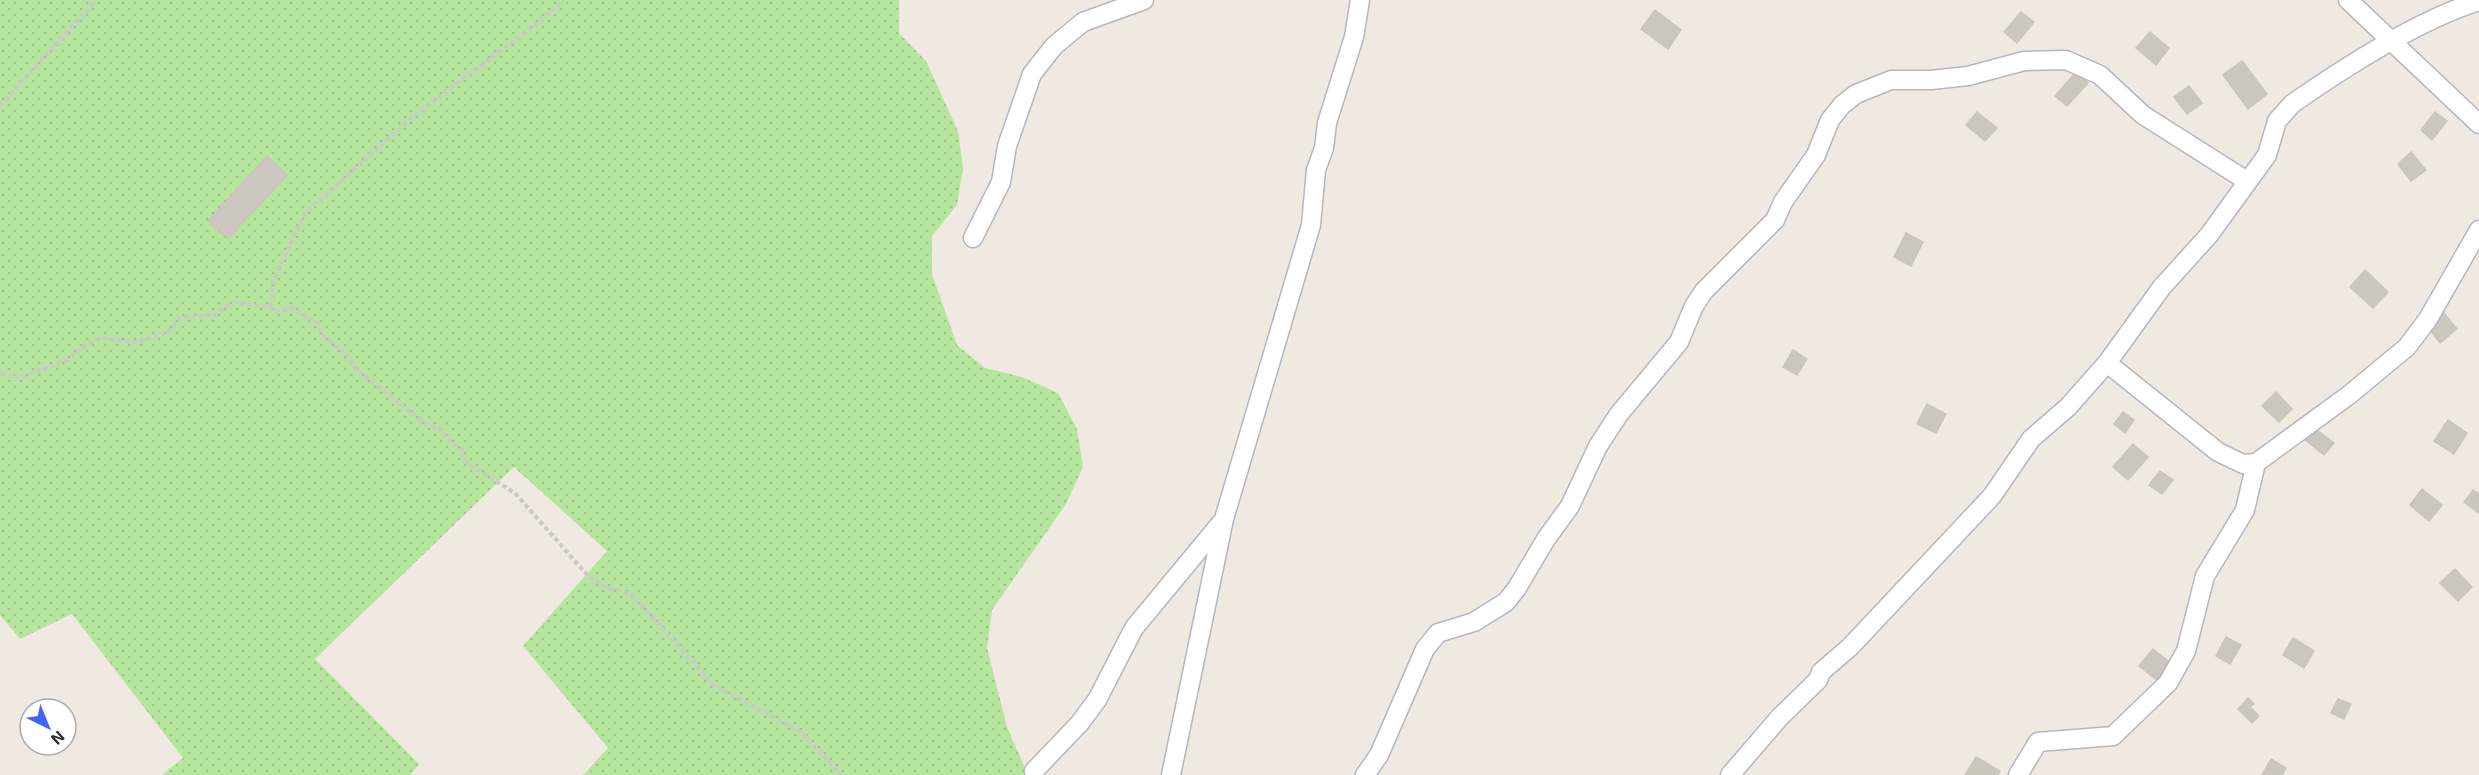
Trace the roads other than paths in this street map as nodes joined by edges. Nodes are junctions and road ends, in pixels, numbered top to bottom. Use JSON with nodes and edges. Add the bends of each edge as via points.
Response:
{"nodes":[{"id":1,"x":1144,"y":0,"type":"edge"},
{"id":2,"x":1360,"y":0,"type":"edge"},
{"id":3,"x":2348,"y":0,"type":"edge"},
{"id":4,"x":2479,"y":1,"type":"edge"},
{"id":5,"x":2393,"y":42,"type":"junction"},
{"id":6,"x":2479,"y":124,"type":"edge"},
{"id":7,"x":2247,"y":181,"type":"junction"},
{"id":8,"x":2479,"y":230,"type":"edge"},
{"id":9,"x":973,"y":238,"type":"dead end"},
{"id":10,"x":2107,"y":363,"type":"junction"},
{"id":11,"x":2256,"y":463,"type":"junction"},
{"id":12,"x":1224,"y":519,"type":"junction"},
{"id":13,"x":1034,"y":771,"type":"dead end"},
{"id":14,"x":1171,"y":775,"type":"edge"},
{"id":15,"x":1365,"y":775,"type":"edge"},
{"id":16,"x":1730,"y":775,"type":"edge"},
{"id":17,"x":2018,"y":775,"type":"edge"}],
"edges":[{"from":1,"to":9,"type":"street","via":[[1083,22],[1054,46],[1032,74],[1007,146],[1001,182]]},
{"from":2,"to":12,"type":"street","via":[[1354,37],[1316,170],[1311,225]]},
{"from":3,"to":5,"type":"street"},
{"from":4,"to":5,"type":"street","via":[[2450,10]]},
{"from":5,"to":6,"type":"street"},
{"from":5,"to":7,"type":"street","via":[[2292,104],[2277,121],[2267,155]]},
{"from":7,"to":10,"type":"street"},
{"from":7,"to":15,"type":"street","via":[[2143,115],[2100,75],[2066,60],[2024,61],[1968,76],[1891,80],[1856,94],[1830,120],[1816,155],[1775,220],[1704,291],[1679,342],[1619,414],[1598,446],[1570,506],[1517,588],[1506,602],[1474,622],[1438,633],[1425,649],[1383,746]]},
{"from":8,"to":11,"type":"street","via":[[2428,319],[2406,347],[2358,388]]},
{"from":10,"to":11,"type":"street","via":[[2218,452],[2243,465]]},
{"from":10,"to":16,"type":"street","via":[[2068,407],[2031,439],[1992,496],[1850,647],[1821,672],[1818,680]]},
{"from":11,"to":17,"type":"street","via":[[2245,510],[2205,576],[2186,651],[2168,683],[2113,736],[2038,742]]},
{"from":12,"to":13,"type":"street","via":[[1134,628],[1097,700],[1079,724]]},
{"from":12,"to":14,"type":"street"}]}
